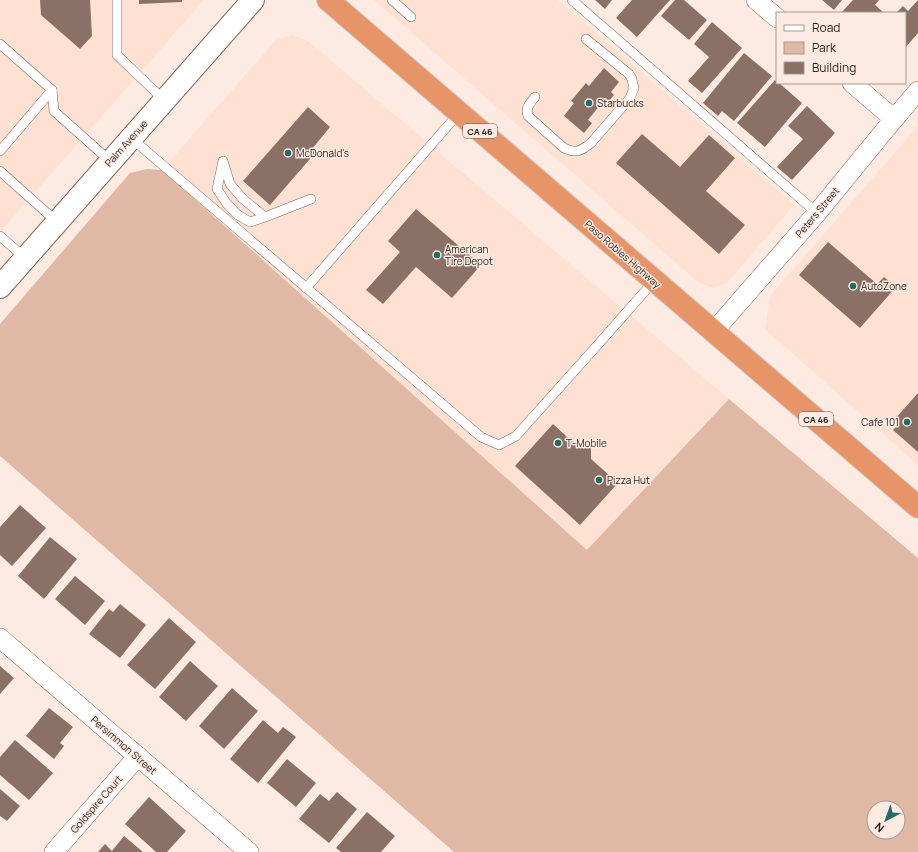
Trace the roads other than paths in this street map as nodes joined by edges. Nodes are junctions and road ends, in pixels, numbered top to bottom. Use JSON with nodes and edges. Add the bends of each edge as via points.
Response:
{"nodes":[{"id":1,"x":117,"y":0,"type":"edge"},
{"id":2,"x":253,"y":0,"type":"edge"},
{"id":3,"x":328,"y":0,"type":"edge"},
{"id":4,"x":392,"y":0,"type":"edge"},
{"id":5,"x":572,"y":0,"type":"edge"},
{"id":6,"x":756,"y":0,"type":"edge"},
{"id":7,"x":411,"y":17,"type":"dead end"},
{"id":8,"x":776,"y":17,"type":"edge"},
{"id":9,"x":586,"y":39,"type":"dead end"},
{"id":10,"x":0,"y":44,"type":"edge"},
{"id":11,"x":853,"y":84,"type":"edge"},
{"id":12,"x":52,"y":90,"type":"junction"},
{"id":13,"x":918,"y":92,"type":"edge"},
{"id":14,"x":536,"y":97,"type":"dead end"},
{"id":15,"x":164,"y":100,"type":"junction"},
{"id":16,"x":458,"y":113,"type":"junction"},
{"id":17,"x":894,"y":119,"type":"junction"},
{"id":18,"x":131,"y":138,"type":"junction"},
{"id":19,"x":0,"y":151,"type":"edge"},
{"id":20,"x":110,"y":161,"type":"junction"},
{"id":21,"x":0,"y":171,"type":"edge"},
{"id":22,"x":311,"y":198,"type":"dead end"},
{"id":23,"x":817,"y":213,"type":"junction"},
{"id":24,"x":265,"y":217,"type":"junction"},
{"id":25,"x":57,"y":222,"type":"junction"},
{"id":26,"x":0,"y":236,"type":"edge"},
{"id":27,"x":25,"y":258,"type":"junction"},
{"id":28,"x":654,"y":281,"type":"junction"},
{"id":29,"x":0,"y":287,"type":"edge"},
{"id":30,"x":306,"y":288,"type":"junction"},
{"id":31,"x":714,"y":331,"type":"junction"},
{"id":32,"x":918,"y":507,"type":"edge"},
{"id":33,"x":0,"y":638,"type":"edge"},
{"id":34,"x":138,"y":756,"type":"junction"},
{"id":35,"x":54,"y":852,"type":"edge"},
{"id":36,"x":249,"y":852,"type":"edge"}],
"edges":[{"from":1,"to":15,"type":"lane","via":[[117,55]]},
{"from":2,"to":15,"type":"main road","name":"Palm Avenue"},
{"from":3,"to":16,"type":"highway","name":"Paso Robles Highway","number":"CA 46"},
{"from":4,"to":7,"type":"lane"},
{"from":5,"to":23,"type":"lane"},
{"from":6,"to":8,"type":"street"},
{"from":9,"to":14,"type":"lane","via":[[632,79],[634,88],[630,98],[591,143],[575,152],[564,148],[528,116],[528,105]]},
{"from":10,"to":12,"type":"lane"},
{"from":11,"to":17,"type":"street"},
{"from":12,"to":19,"type":"lane"},
{"from":12,"to":20,"type":"lane","via":[[54,111]]},
{"from":13,"to":17,"type":"street","name":"Peters Street"},
{"from":15,"to":18,"type":"main road","name":"Palm Avenue"},
{"from":16,"to":28,"type":"highway","name":"Paso Robles Highway","number":"CA 46"},
{"from":16,"to":30,"type":"lane"},
{"from":17,"to":23,"type":"street","name":"Peters Street"},
{"from":18,"to":20,"type":"main road","name":"Palm Avenue"},
{"from":18,"to":30,"type":"lane"},
{"from":20,"to":25,"type":"main road","name":"Palm Avenue"},
{"from":21,"to":25,"type":"lane"},
{"from":22,"to":24,"type":"lane"},
{"from":23,"to":31,"type":"street","name":"Peters Street"},
{"from":24,"to":24,"type":"lane","via":[[250,222],[227,204],[218,189],[223,161],[230,184]]},
{"from":25,"to":27,"type":"main road","name":"Palm Avenue"},
{"from":26,"to":27,"type":"lane"},
{"from":27,"to":29,"type":"main road","name":"Palm Avenue"},
{"from":28,"to":30,"type":"lane","via":[[516,436],[499,445],[481,437]]},
{"from":28,"to":31,"type":"highway","name":"Paso Robles Highway","number":"CA 46"},
{"from":31,"to":32,"type":"highway","name":"Paso Robles Highway","number":"CA 46"},
{"from":33,"to":34,"type":"street","name":"Persimmon Street"},
{"from":34,"to":35,"type":"street","name":"Goldspire Court"},
{"from":34,"to":36,"type":"street","name":"Persimmon Street"}]}
